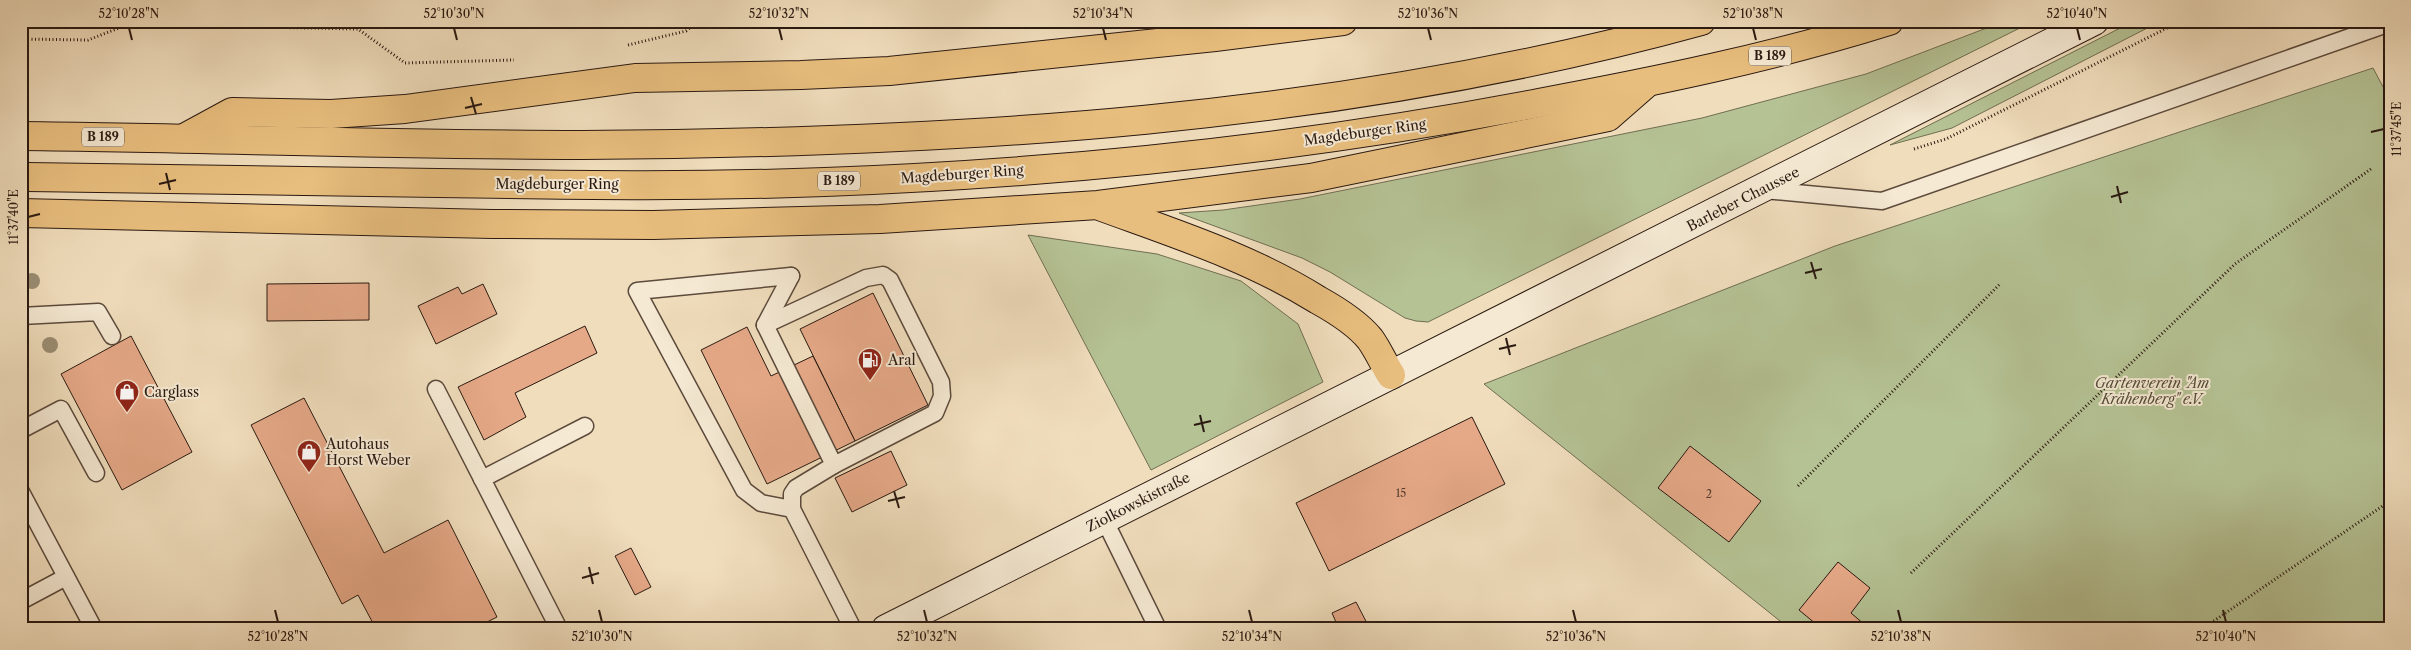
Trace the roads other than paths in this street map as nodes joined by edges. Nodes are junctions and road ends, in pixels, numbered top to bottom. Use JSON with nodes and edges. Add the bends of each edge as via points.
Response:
{"nodes":[{"id":1,"x":1343,"y":21,"type":"edge"},
{"id":2,"x":1701,"y":21,"type":"edge"},
{"id":3,"x":1889,"y":21,"type":"edge"},
{"id":4,"x":2094,"y":21,"type":"edge"},
{"id":5,"x":2390,"y":24,"type":"edge"},
{"id":6,"x":1649,"y":81,"type":"junction"},
{"id":7,"x":21,"y":136,"type":"edge"},
{"id":8,"x":184,"y":138,"type":"junction"},
{"id":9,"x":21,"y":177,"type":"edge"},
{"id":10,"x":1762,"y":190,"type":"junction"},
{"id":11,"x":1098,"y":205,"type":"junction"},
{"id":12,"x":21,"y":213,"type":"edge"},
{"id":13,"x":21,"y":316,"type":"edge"},
{"id":14,"x":766,"y":325,"type":"junction"},
{"id":15,"x":112,"y":336,"type":"dead end"},
{"id":16,"x":1391,"y":376,"type":"junction"},
{"id":17,"x":436,"y":389,"type":"dead end"},
{"id":18,"x":585,"y":426,"type":"dead end"},
{"id":19,"x":21,"y":430,"type":"edge"},
{"id":20,"x":834,"y":465,"type":"junction"},
{"id":21,"x":96,"y":473,"type":"dead end"},
{"id":22,"x":482,"y":479,"type":"junction"},
{"id":23,"x":21,"y":492,"type":"edge"},
{"id":24,"x":792,"y":508,"type":"junction"},
{"id":25,"x":1104,"y":519,"type":"junction"},
{"id":26,"x":66,"y":577,"type":"junction"},
{"id":27,"x":21,"y":601,"type":"edge"},
{"id":28,"x":94,"y":629,"type":"edge"},
{"id":29,"x":559,"y":629,"type":"edge"},
{"id":30,"x":853,"y":629,"type":"edge"},
{"id":31,"x":886,"y":629,"type":"edge"},
{"id":32,"x":1158,"y":629,"type":"edge"}],
"edges":[{"from":1,"to":8,"type":"highway","via":[[889,71],[636,78],[405,109],[331,114],[232,112]]},
{"from":2,"to":8,"type":"highway","number":"B 189","via":[[1575,54],[1422,82],[1276,104],[1055,127],[926,135],[577,145]]},
{"from":3,"to":6,"type":"highway","name":"Magdeburger Ring","number":"B 189","via":[[1760,58]]},
{"from":4,"to":10,"type":"street","name":"Barleber Chaussee"},
{"from":5,"to":10,"type":"lane","via":[[1882,201]]},
{"from":6,"to":9,"type":"highway","name":"Magdeburger Ring","number":"B 189","via":[[1501,110],[1330,137],[1168,157],[948,176],[822,182],[595,185]]},
{"from":6,"to":11,"type":"highway","via":[[1608,117],[1311,178]]},
{"from":7,"to":8,"type":"highway","number":"B 189"},
{"from":10,"to":16,"type":"street","name":"Barleber Chaussee"},
{"from":11,"to":12,"type":"highway","via":[[880,219],[654,225]]},
{"from":11,"to":16,"type":"highway","via":[[1226,253],[1296,286],[1362,331]]},
{"from":13,"to":15,"type":"lane","via":[[98,312]]},
{"from":14,"to":20,"type":"lane"},
{"from":14,"to":20,"type":"lane","via":[[866,278],[884,275],[892,284],[941,382],[942,396],[937,410],[931,415]]},
{"from":14,"to":24,"type":"lane","via":[[791,276],[637,291],[744,490],[761,502]]},
{"from":16,"to":25,"type":"street","name":"Ziolkowskistraße"},
{"from":17,"to":22,"type":"lane"},
{"from":18,"to":22,"type":"lane"},
{"from":19,"to":21,"type":"lane","via":[[61,409]]},
{"from":20,"to":24,"type":"lane","via":[[796,488],[792,494]]},
{"from":22,"to":29,"type":"lane"},
{"from":23,"to":26,"type":"lane"},
{"from":24,"to":30,"type":"lane"},
{"from":25,"to":31,"type":"street","name":"Ziolkowskistraße"},
{"from":25,"to":32,"type":"lane"},
{"from":26,"to":27,"type":"lane"},
{"from":26,"to":28,"type":"lane"}]}
